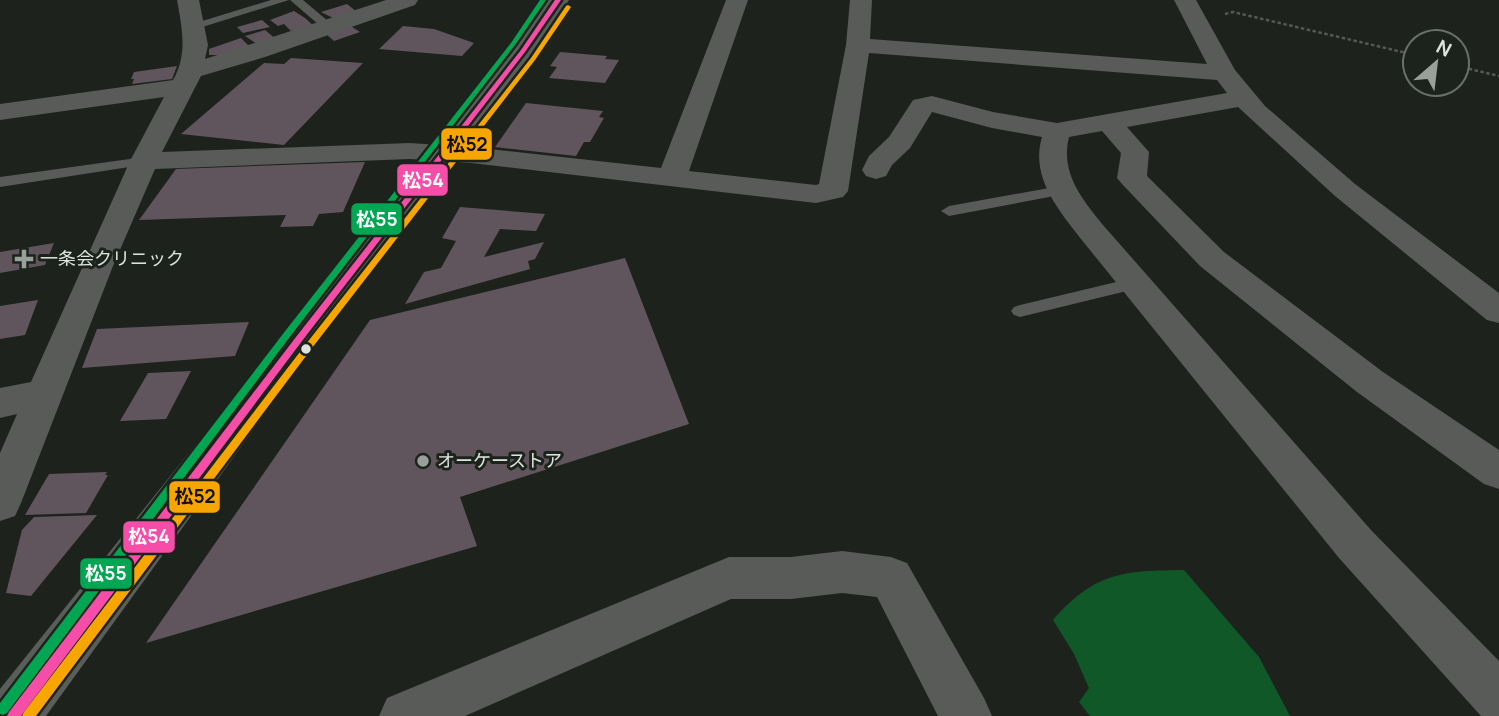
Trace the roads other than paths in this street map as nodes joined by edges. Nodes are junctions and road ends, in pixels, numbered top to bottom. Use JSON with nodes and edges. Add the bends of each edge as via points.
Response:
{"nodes":[{"id":1,"x":283,"y":0,"type":"edge"},
{"id":2,"x":296,"y":0,"type":"edge"},
{"id":3,"x":407,"y":0,"type":"edge"},
{"id":4,"x":558,"y":0,"type":"edge"},
{"id":5,"x":737,"y":0,"type":"edge"},
{"id":6,"x":861,"y":0,"type":"edge"},
{"id":7,"x":1190,"y":10,"type":"edge"},
{"id":8,"x":190,"y":13,"type":"edge"},
{"id":9,"x":329,"y":27,"type":"junction"},
{"id":10,"x":858,"y":45,"type":"junction"},
{"id":11,"x":1224,"y":74,"type":"junction"},
{"id":12,"x":186,"y":79,"type":"junction"},
{"id":13,"x":1243,"y":98,"type":"junction"},
{"id":14,"x":0,"y":112,"type":"edge"},
{"id":15,"x":1108,"y":122,"type":"junction"},
{"id":16,"x":1057,"y":131,"type":"junction"},
{"id":17,"x":444,"y":154,"type":"junction"},
{"id":18,"x":144,"y":160,"type":"junction"},
{"id":19,"x":876,"y":170,"type":"dead end"},
{"id":20,"x":672,"y":178,"type":"junction"},
{"id":21,"x":0,"y":182,"type":"edge"},
{"id":22,"x":1060,"y":191,"type":"junction"},
{"id":23,"x":949,"y":211,"type":"dead end"},
{"id":24,"x":1133,"y":284,"type":"junction"},
{"id":25,"x":1020,"y":311,"type":"dead end"},
{"id":26,"x":1499,"y":311,"type":"edge"},
{"id":27,"x":46,"y":393,"type":"junction"},
{"id":28,"x":0,"y":402,"type":"edge"},
{"id":29,"x":1499,"y":471,"type":"edge"},
{"id":30,"x":0,"y":503,"type":"edge"},
{"id":31,"x":1499,"y":698,"type":"edge"},
{"id":32,"x":13,"y":716,"type":"edge"},
{"id":33,"x":405,"y":716,"type":"edge"},
{"id":34,"x":965,"y":716,"type":"edge"}],
"edges":[{"from":1,"to":8,"type":"lane"},
{"from":2,"to":9,"type":"lane"},
{"from":3,"to":9,"type":"street"},
{"from":4,"to":17,"type":"main road"},
{"from":5,"to":20,"type":"street"},
{"from":6,"to":10,"type":"street"},
{"from":7,"to":11,"type":"street"},
{"from":8,"to":12,"type":"street","via":[[196,45]]},
{"from":9,"to":12,"type":"street"},
{"from":10,"to":11,"type":"street"},
{"from":10,"to":20,"type":"street","via":[[833,191],[816,194]]},
{"from":11,"to":13,"type":"street"},
{"from":12,"to":14,"type":"street"},
{"from":12,"to":18,"type":"street"},
{"from":13,"to":15,"type":"street"},
{"from":13,"to":26,"type":"street","via":[[1345,190]]},
{"from":15,"to":16,"type":"street"},
{"from":15,"to":29,"type":"street","via":[[1136,152],[1132,178],[1212,259],[1370,382]]},
{"from":16,"to":19,"type":"street","via":[[932,104],[922,106]]},
{"from":16,"to":22,"type":"street","via":[[1050,148]]},
{"from":17,"to":18,"type":"street","via":[[410,151]]},
{"from":17,"to":20,"type":"street"},
{"from":17,"to":32,"type":"main road"},
{"from":18,"to":21,"type":"lane"},
{"from":18,"to":27,"type":"street"},
{"from":22,"to":23,"type":"lane"},
{"from":22,"to":24,"type":"street"},
{"from":24,"to":25,"type":"lane"},
{"from":24,"to":31,"type":"street","via":[[1356,544]]},
{"from":27,"to":28,"type":"street"},
{"from":27,"to":30,"type":"street"},
{"from":33,"to":34,"type":"street","via":[[729,578],[842,572],[891,578]]}]}
